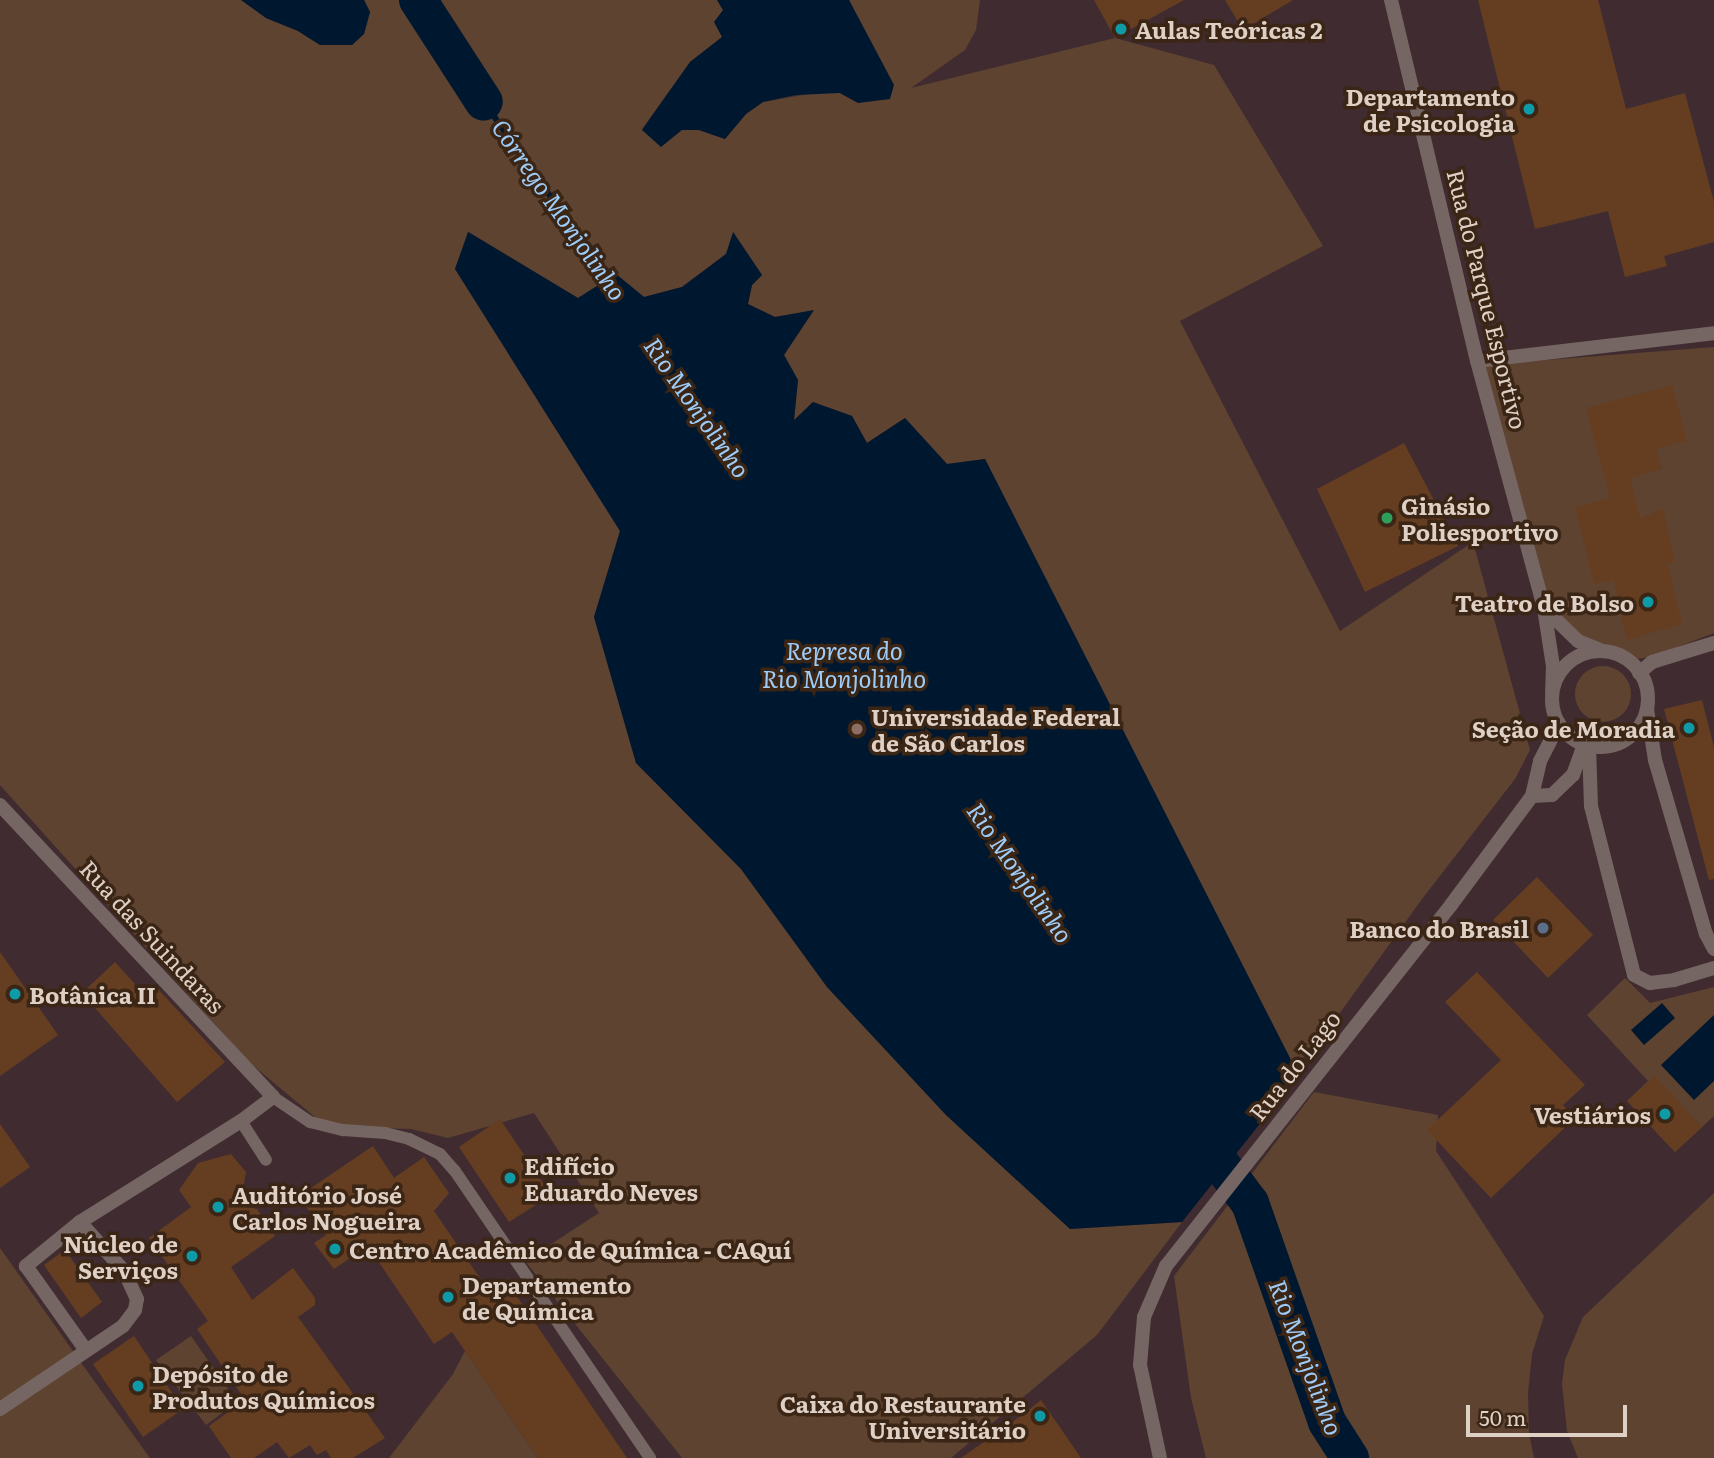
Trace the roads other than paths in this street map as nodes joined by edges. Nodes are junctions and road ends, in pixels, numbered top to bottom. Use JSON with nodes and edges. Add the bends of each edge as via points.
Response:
{"nodes":[{"id":1,"x":1391,"y":0,"type":"edge"},
{"id":2,"x":1714,"y":333,"type":"edge"},
{"id":3,"x":1477,"y":361,"type":"junction"},
{"id":4,"x":1544,"y":608,"type":"junction"},
{"id":5,"x":1714,"y":643,"type":"edge"},
{"id":6,"x":1604,"y":652,"type":"junction"},
{"id":7,"x":1639,"y":673,"type":"junction"},
{"id":8,"x":1552,"y":691,"type":"junction"},
{"id":9,"x":1647,"y":709,"type":"junction"},
{"id":10,"x":1559,"y":724,"type":"junction"},
{"id":11,"x":1587,"y":746,"type":"junction"},
{"id":12,"x":1532,"y":796,"type":"junction"},
{"id":13,"x":0,"y":805,"type":"edge"},
{"id":14,"x":1714,"y":949,"type":"edge"},
{"id":15,"x":1714,"y":968,"type":"edge"},
{"id":16,"x":273,"y":1097,"type":"junction"},
{"id":17,"x":242,"y":1121,"type":"junction"},
{"id":18,"x":266,"y":1160,"type":"dead end"},
{"id":19,"x":80,"y":1222,"type":"junction"},
{"id":20,"x":85,"y":1349,"type":"junction"},
{"id":21,"x":0,"y":1409,"type":"edge"},
{"id":22,"x":650,"y":1458,"type":"edge"},
{"id":23,"x":1160,"y":1458,"type":"edge"}],
"edges":[{"from":1,"to":3,"type":"street","name":"Rua do Parque Esportivo"},
{"from":2,"to":3,"type":"street"},
{"from":3,"to":4,"type":"street","name":"Rua do Parque Esportivo"},
{"from":4,"to":6,"type":"street","via":[[1578,641]]},
{"from":4,"to":8,"type":"street","name":"Rua do Parque Esportivo"},
{"from":5,"to":7,"type":"street","via":[[1652,662]]},
{"from":6,"to":7,"type":"street","via":[[1618,655]]},
{"from":6,"to":8,"type":"street","via":[[1590,652],[1571,662]]},
{"from":7,"to":9,"type":"street"},
{"from":8,"to":10,"type":"street"},
{"from":9,"to":11,"type":"street","via":[[1626,740]]},
{"from":9,"to":14,"type":"street","via":[[1655,760]]},
{"from":10,"to":11,"type":"street"},
{"from":10,"to":12,"type":"street","name":"Rua do Lago","via":[[1540,761]]},
{"from":11,"to":12,"type":"street","via":[[1573,775],[1552,794]]},
{"from":11,"to":15,"type":"street","via":[[1591,806],[1634,975],[1650,983]]},
{"from":12,"to":23,"type":"street","name":"Rua do Lago","via":[[1166,1266],[1144,1317],[1140,1366]]},
{"from":13,"to":16,"type":"street","name":"Rua das Suindaras"},
{"from":16,"to":17,"type":"street"},
{"from":16,"to":22,"type":"lane","via":[[310,1122],[397,1136],[440,1154]]},
{"from":17,"to":18,"type":"lane"},
{"from":17,"to":19,"type":"street"},
{"from":19,"to":20,"type":"street","via":[[26,1266]]},
{"from":19,"to":20,"type":"street","via":[[124,1271],[137,1299],[123,1326]]},
{"from":20,"to":21,"type":"street"}]}
